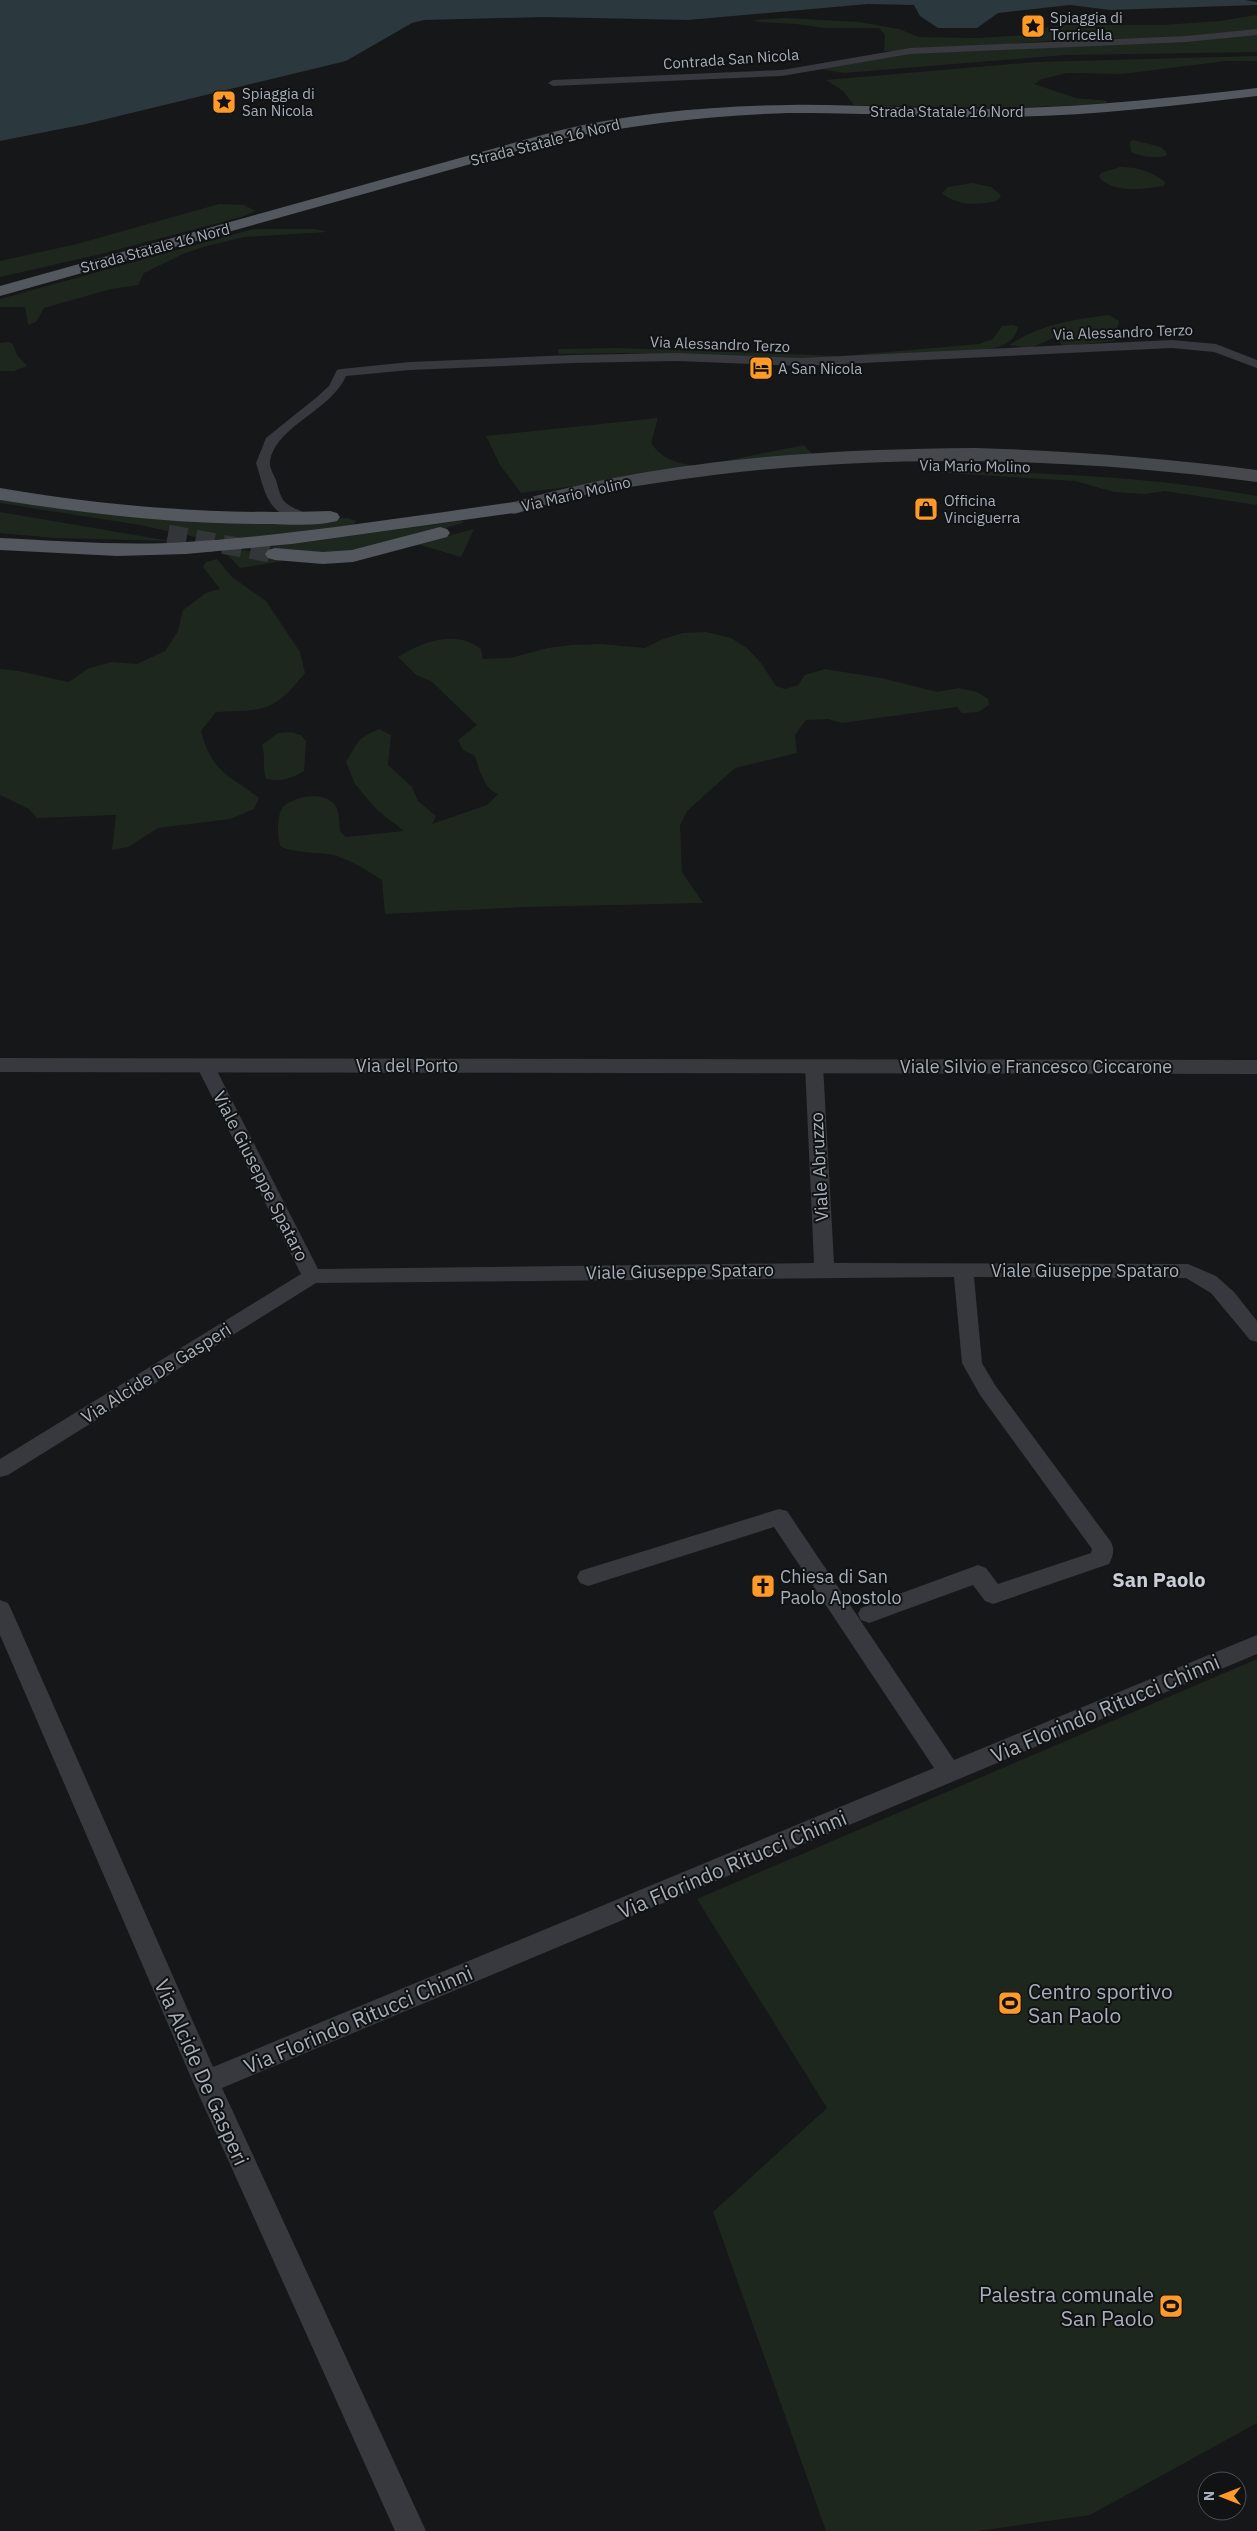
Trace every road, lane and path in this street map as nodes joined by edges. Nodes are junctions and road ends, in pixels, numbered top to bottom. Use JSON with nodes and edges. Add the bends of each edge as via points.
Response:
{"nodes":[{"id":1,"x":1257,"y":32,"type":"edge"},
{"id":2,"x":553,"y":83,"type":"dead end"},
{"id":3,"x":1257,"y":92,"type":"edge"},
{"id":4,"x":131,"y":255,"type":"junction"},
{"id":5,"x":0,"y":278,"type":"edge"},
{"id":6,"x":0,"y":291,"type":"edge"},
{"id":7,"x":1257,"y":364,"type":"edge"},
{"id":8,"x":1257,"y":476,"type":"edge"},
{"id":9,"x":1257,"y":488,"type":"edge"},
{"id":10,"x":0,"y":494,"type":"edge"},
{"id":11,"x":276,"y":500,"type":"junction"},
{"id":12,"x":0,"y":506,"type":"edge"},
{"id":13,"x":514,"y":508,"type":"junction"},
{"id":14,"x":304,"y":518,"type":"junction"},
{"id":15,"x":248,"y":519,"type":"junction"},
{"id":16,"x":168,"y":534,"type":"tunnel mouth"},
{"id":17,"x":0,"y":540,"type":"edge"},
{"id":18,"x":0,"y":544,"type":"edge"},
{"id":19,"x":19,"y":544,"type":"junction"},
{"id":20,"x":275,"y":554,"type":"tunnel mouth"},
{"id":21,"x":0,"y":1065,"type":"edge"},
{"id":22,"x":205,"y":1065,"type":"junction"},
{"id":23,"x":814,"y":1065,"type":"junction"},
{"id":24,"x":1257,"y":1067,"type":"edge"},
{"id":25,"x":963,"y":1269,"type":"junction"},
{"id":26,"x":824,"y":1270,"type":"junction"},
{"id":27,"x":312,"y":1276,"type":"junction"},
{"id":28,"x":1257,"y":1335,"type":"edge"},
{"id":29,"x":0,"y":1469,"type":"edge"},
{"id":30,"x":588,"y":1577,"type":"dead end"},
{"id":31,"x":0,"y":1610,"type":"edge"},
{"id":32,"x":869,"y":1614,"type":"dead end"},
{"id":33,"x":1257,"y":1644,"type":"edge"},
{"id":34,"x":950,"y":1773,"type":"junction"},
{"id":35,"x":206,"y":2082,"type":"junction"},
{"id":36,"x":411,"y":2531,"type":"edge"}],
"edges":[{"from":1,"to":2,"type":"street","name":"Contrada San Nicola","via":[[1186,39],[910,52],[782,73]]},
{"from":3,"to":4,"type":"main road","name":"Strada Statale 16 Nord","via":[[1046,112],[790,109],[631,121],[548,138]]},
{"from":4,"to":5,"type":"main road"},
{"from":4,"to":6,"type":"main road","name":"Strada Statale 16 Nord"},
{"from":7,"to":11,"type":"street","name":"Via Alessandro Terzo","via":[[1216,348],[1172,344],[801,362],[677,357],[572,359],[410,366],[341,373],[335,387],[322,400],[271,440],[263,463]]},
{"from":8,"to":13,"type":"main road","name":"Via Mario Molino","via":[[1180,465],[1080,457],[896,453],[827,456],[625,482]]},
{"from":9,"to":13,"type":"main road","name":"Via Mario Molino","via":[[1181,476],[1087,469],[918,465],[750,475]]},
{"from":10,"to":15,"type":"main road","via":[[163,516]]},
{"from":11,"to":14,"type":"street","via":[[290,513]]},
{"from":11,"to":15,"type":"street","via":[[262,513]]},
{"from":12,"to":16,"type":"main road"},
{"from":13,"to":14,"type":"main road"},
{"from":13,"to":19,"type":"main road","via":[[292,538],[186,548],[117,550]]},
{"from":13,"to":20,"type":"main road","via":[[456,528],[352,556],[323,558]]},
{"from":14,"to":15,"type":"main road"},
{"from":17,"to":19,"type":"main road"},
{"from":18,"to":19,"type":"main road"},
{"from":21,"to":22,"type":"street","name":"Via del Porto"},
{"from":22,"to":23,"type":"street","name":"Via del Porto"},
{"from":22,"to":27,"type":"street","name":"Viale Giuseppe Spataro"},
{"from":23,"to":24,"type":"street","name":"Viale Silvio e Francesco Ciccarone"},
{"from":23,"to":26,"type":"street","name":"Viale Abruzzo"},
{"from":25,"to":26,"type":"street","name":"Viale Giuseppe Spataro"},
{"from":25,"to":28,"type":"street","name":"Viale Giuseppe Spataro","via":[[1199,1273],[1211,1282]]},
{"from":25,"to":32,"type":"street","via":[[972,1363],[987,1390],[1104,1548],[1101,1558],[993,1594],[978,1574]]},
{"from":26,"to":27,"type":"street","name":"Viale Giuseppe Spataro"},
{"from":27,"to":29,"type":"street","name":"Via Alcide De Gasperi"},
{"from":30,"to":34,"type":"street","via":[[779,1517]]},
{"from":31,"to":35,"type":"street","name":"Via Alcide De Gasperi"},
{"from":33,"to":34,"type":"street","name":"Via Florindo Ritucci Chinni"},
{"from":34,"to":35,"type":"street","name":"Via Florindo Ritucci Chinni"},
{"from":35,"to":36,"type":"street","name":"Via Alcide De Gasperi"}]}
